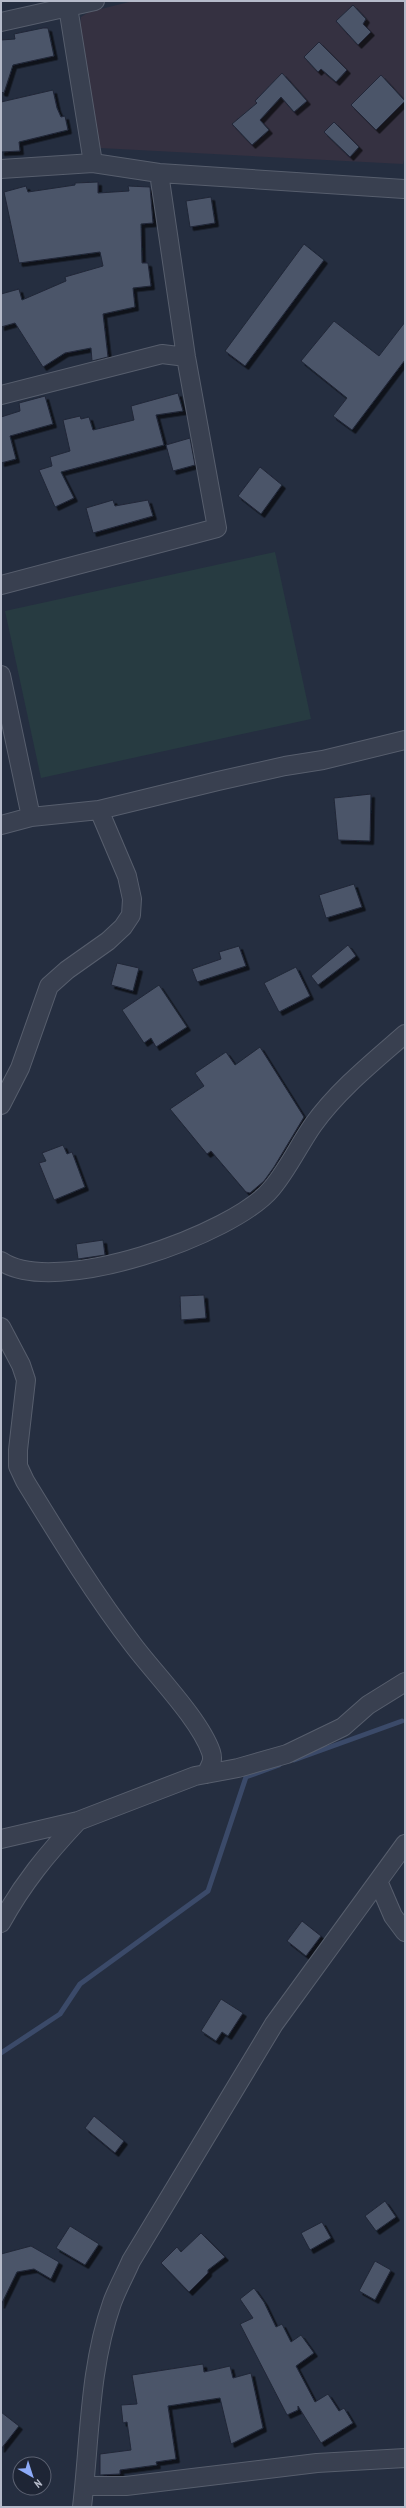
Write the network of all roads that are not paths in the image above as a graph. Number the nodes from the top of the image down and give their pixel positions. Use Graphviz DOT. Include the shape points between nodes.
graph roads {
  1 [pos="95,1"];
  2 [pos="68,8"];
  3 [pos="1,22"];
  4 [pos="93,163"];
  5 [pos="1,169"];
  6 [pos="159,173"];
  7 [pos="405,187"];
  8 [pos="186,357"];
  9 [pos="1,395"];
  10 [pos="1,585"];
  11 [pos="1,675"];
  12 [pos="405,740"];
  13 [pos="99,810"];
  14 [pos="31,817"];
  15 [pos="1,825"];
  16 [pos="405,1034"];
  17 [pos="1,1105"];
  18 [pos="1,1261"];
  19 [pos="1,1327"];
  20 [pos="405,1682"];
  21 [pos="206,1774"];
  22 [pos="78,1821"];
  23 [pos="1,1839"];
  24 [pos="405,1844"];
  25 [pos="378,1881"];
  26 [pos="1,1923"];
  27 [pos="405,1932"];
  28 [pos="405,2458"];
  29 [pos="85,2486"];
  30 [pos="82,2507"];
  1 -- 2 [label="street"];
  2 -- 3 [label="street"];
  2 -- 4 [label="street"];
  4 -- 5 [label="street"];
  4 -- 6 [label="street"];
  6 -- 7 [label="street"];
  6 -- 8 [label="street"];
  8 -- 9 [label="street" via="162,354"];
  8 -- 10 [label="street" via="217,528"];
  11 -- 14 [label="street"];
  12 -- 13 [label="street"];
  13 -- 14 [label="street"];
  13 -- 17 [label="street" via="127,876 132,900 131,915 108,941 49,986 20,1068"];
  14 -- 15 [label="street"];
  16 -- 18 [label="street" via="354,1078 314,1124 272,1189 239,1216 163,1250 117,1264 63,1272 18,1269"];
  19 -- 21 [label="street" via="26,1380 18,1466 85,1578 199,1729 212,1753 213,1761"];
  20 -- 21 [label="street" via="368,1705 343,1727 319,1740 287,1754"];
  21 -- 22 [label="street"];
  22 -- 23 [label="street"];
  22 -- 26 [label="street" via="40,1862 16,1895"];
  24 -- 25 [label="street"];
  25 -- 27 [label="street" via="393,1916"];
  25 -- 29 [label="street" via="274,2024 131,2261 112,2303 99,2355 92,2392"];
  28 -- 29 [label="street" via="317,2463 126,2486"];
  29 -- 30 [label="street"];
}
